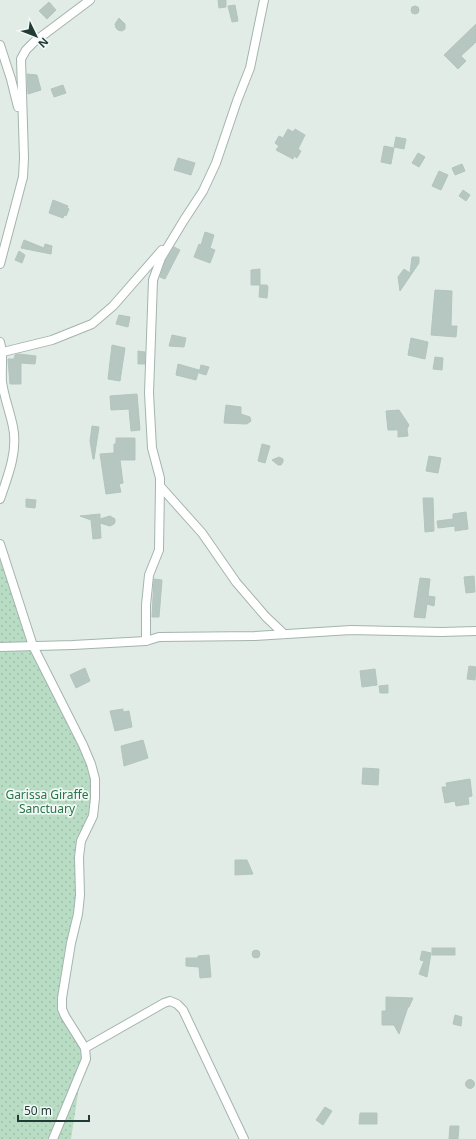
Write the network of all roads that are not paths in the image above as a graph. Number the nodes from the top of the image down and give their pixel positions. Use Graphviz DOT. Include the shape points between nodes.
graph roads {
  1 [pos="90,0"];
  2 [pos="264,0"];
  3 [pos="0,44"];
  4 [pos="22,127"];
  5 [pos="172,239"];
  6 [pos="0,264"];
  7 [pos="0,342"];
  8 [pos="1,351"];
  9 [pos="160,486"];
  10 [pos="0,499"];
  11 [pos="0,544"];
  12 [pos="476,631"];
  13 [pos="284,634"];
  14 [pos="146,641"];
  15 [pos="33,646"];
  16 [pos="0,647"];
  17 [pos="85,1048"];
  18 [pos="53,1139"];
  19 [pos="244,1139"];
  1 -- 4 [label="street" via="34,42 23,54"];
  2 -- 5 [label="street" via="250,68 216,163 203,191"];
  3 -- 4 [label="street"];
  4 -- 6 [label="street" via="24,178"];
  5 -- 8 [label="street" via="113,306 92,324 52,340"];
  5 -- 9 [label="street" via="156,268 153,280 149,393 152,448"];
  7 -- 8 [label="street"];
  8 -- 10 [label="street" via="2,382 14,429 14,444 10,468"];
  9 -- 13 [label="street" via="202,533 236,582"];
  9 -- 14 [label="street" via="159,550 149,575"];
  11 -- 15 [label="street"];
  12 -- 13 [label="street" via="351,630"];
  13 -- 14 [label="street" via="159,638"];
  14 -- 15 [label="street"];
  15 -- 16 [label="street"];
  15 -- 17 [label="street" via="83,745 96,779 93,816 81,841 78,914 62,998 65,1016"];
  17 -- 18 [label="street" via="86,1059 83,1068"];
  17 -- 19 [label="street" via="164,1003 170,1001 177,1004 183,1010"];
}
